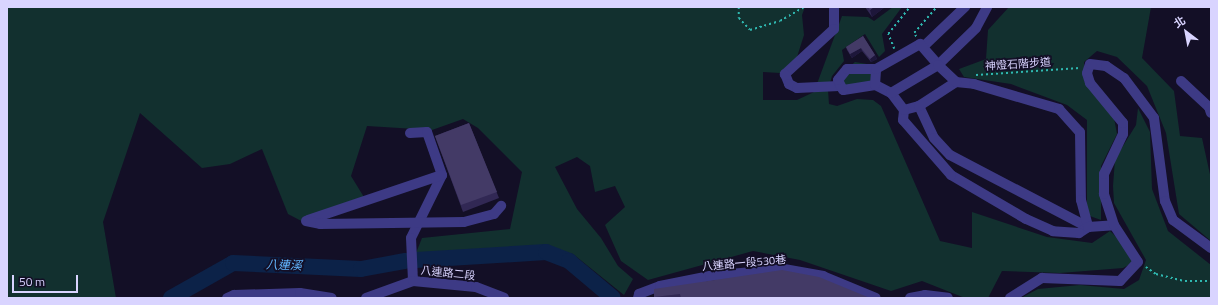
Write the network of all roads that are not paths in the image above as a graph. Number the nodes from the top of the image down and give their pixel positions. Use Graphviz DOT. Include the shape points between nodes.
graph roads {
  1 [pos="834,7"];
  2 [pos="965,7"];
  3 [pos="987,7"];
  4 [pos="922,45"];
  5 [pos="938,65"];
  6 [pos="876,69"];
  7 [pos="1181,81"];
  8 [pos="956,82"];
  9 [pos="875,85"];
  10 [pos="839,86"];
  11 [pos="891,93"];
  12 [pos="919,106"];
  13 [pos="904,110"];
  14 [pos="1211,113"];
  15 [pos="410,133"];
  16 [pos="442,175"];
  17 [pos="501,206"];
  18 [pos="418,224"];
  19 [pos="1114,224"];
  20 [pos="1088,228"];
  21 [pos="1211,248"];
  22 [pos="413,281"];
  23 [pos="228,298"];
  24 [pos="332,298"];
  25 [pos="366,298"];
  26 [pos="504,298"];
  27 [pos="638,298"];
  28 [pos="876,298"];
  29 [pos="910,298"];
  30 [pos="948,298"];
  31 [pos="1010,298"];
  1 -- 10 [label="street" via="834,29 785,74 789,84 797,88"];
  2 -- 4 [label="street"];
  3 -- 5 [label="street" via="976,28"];
  4 -- 5 [label="street"];
  4 -- 6 [label="street"];
  5 -- 8 [label="street"];
  5 -- 11 [label="street"];
  6 -- 9 [label="street"];
  6 -- 10 [label="street" via="847,69 841,72"];
  7 -- 14 [label="street" via="1209,107"];
  8 -- 12 [label="street"];
  8 -- 20 [label="street" via="974,84 1059,109 1072,120 1080,132 1081,200"];
  9 -- 10 [label="street" via="843,90"];
  9 -- 11 [label="street"];
  11 -- 13 [label="street"];
  12 -- 13 [label="street"];
  12 -- 20 [label="street" via="934,138 950,155"];
  13 -- 20 [label="street" via="903,120 951,175 1026,219 1053,231 1079,233"];
  15 -- 16 [label="street" via="427,132"];
  16 -- 18 [label="street"];
  16 -- 18 [label="street" via="306,221"];
  17 -- 18 [label="street" via="494,214 464,222"];
  18 -- 22 [label="street" via="411,238"];
  19 -- 20 [label="street"];
  19 -- 21 [label="street" via="1104,194 1104,174 1123,134 1123,123 1090,83 1088,68 1095,63 1116,72 1154,118 1165,201 1173,220"];
  19 -- 31 [label="street" via="1138,262 1131,273 1120,281 1042,278"];
  22 -- 25 [label="street, 八連路二段"];
  22 -- 26 [label="street, 八連路二段" via="476,287"];
  23 -- 24 [label="street" via="234,295 300,293"];
  27 -- 28 [label="street, 八連路一段530巷" via="639,294 660,286 710,276 784,269 823,276"];
  29 -- 30 [label="street" via="925,295"];
}
